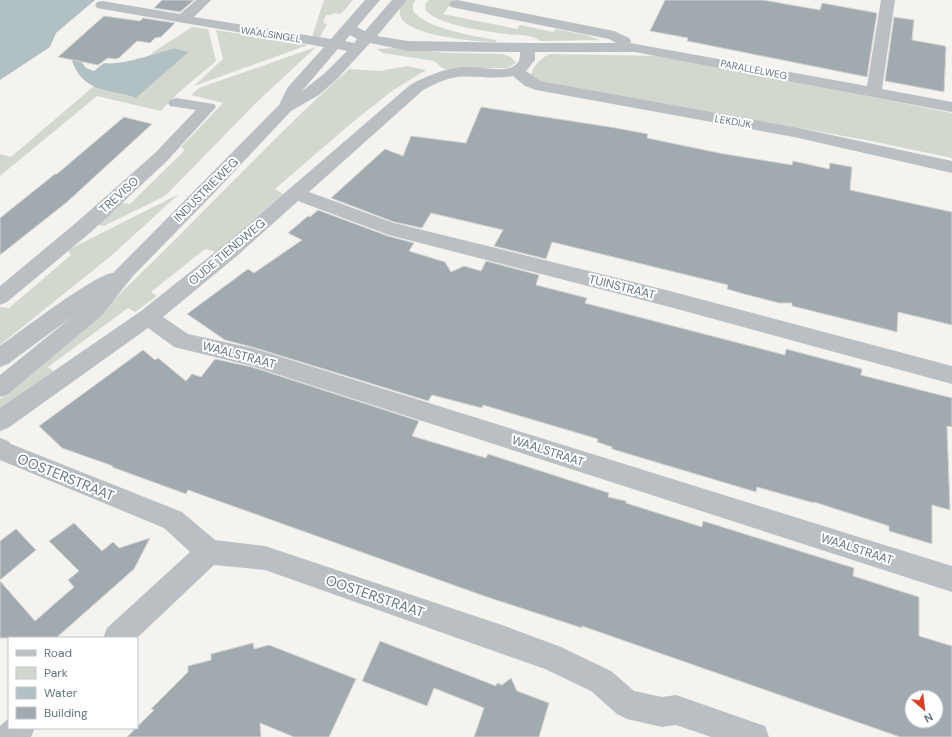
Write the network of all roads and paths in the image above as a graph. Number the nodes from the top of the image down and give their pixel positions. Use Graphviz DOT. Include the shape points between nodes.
graph roads {
  1 [pos="204,0"];
  2 [pos="373,0"];
  3 [pos="400,0"];
  4 [pos="888,0"];
  5 [pos="456,4"];
  6 [pos="102,5"];
  7 [pos="183,19"];
  8 [pos="349,29"];
  9 [pos="367,38"];
  10 [pos="335,44"];
  11 [pos="635,46"];
  12 [pos="528,48"];
  13 [pos="516,71"];
  14 [pos="874,92"];
  15 [pos="176,103"];
  16 [pos="952,107"];
  17 [pos="285,108"];
  18 [pos="952,167"];
  19 [pos="295,193"];
  20 [pos="126,271"];
  21 [pos="0,297"];
  22 [pos="148,317"];
  23 [pos="0,358"];
  24 [pos="952,375"];
  25 [pos="0,388"];
  26 [pos="0,421"];
  27 [pos="0,448"];
  28 [pos="209,552"];
  29 [pos="952,579"];
  30 [pos="118,637"];
  31 [pos="19,729"];
  32 [pos="10,737"];
  33 [pos="754,737"];
  1 -- 7 [label="street"];
  2 -- 8 [label="street, INDUSTRIEWEG"];
  3 -- 9 [label="street, INDUSTRIEWEG"];
  4 -- 14 [label="street"];
  5 -- 11 [label="street, PARALLELWEG" via="614,36"];
  6 -- 7 [label="street, WAALSINGEL"];
  7 -- 10 [label="street, WAALSINGEL"];
  8 -- 9 [label="street, PARALLELWEG"];
  8 -- 10 [label="street, INDUSTRIEWEG"];
  9 -- 10 [label="street, WAALSINGEL"];
  9 -- 12 [label="street, PARALLELWEG" via="408,46"];
  9 -- 17 [label="street, INDUSTRIEWEG" via="313,92"];
  10 -- 17 [label="street, INDUSTRIEWEG" via="294,90"];
  11 -- 12 [label="street, PARALLELWEG"];
  11 -- 14 [label="street, PARALLELWEG"];
  12 -- 13 [label="street" via="526,61 522,68"];
  13 -- 18 [label="street, LEKDIJK" via="531,84 794,132"];
  13 -- 19 [label="street, OUDE TIENDWEG" via="462,72 426,82"];
  14 -- 16 [label="street, PARALLELWEG"];
  15 -- 21 [label="street, TREVISO" via="208,107 161,157 84,227"];
  17 -- 20 [label="street, INDUSTRIEWEG"];
  19 -- 22 [label="street, OUDE TIENDWEG" via="231,250"];
  19 -- 24 [label="street, TUINSTRAAT" via="389,228 666,298"];
  20 -- 23 [label="street, INDUSTRIEWEG" via="74,304"];
  20 -- 25 [label="street, INDUSTRIEWEG" via="94,310"];
  22 -- 26 [label="street, OUDE TIENDWEG"];
  22 -- 29 [label="street, WAALSTRAAT" via="182,341 259,360"];
  27 -- 28 [label="street, OOSTERSTRAAT" via="3,452 173,520"];
  28 -- 30 [label="street"];
  28 -- 33 [label="street, OOSTERSTRAAT" via="265,558 502,639 550,658 601,681 627,704 662,712 676,710"];
  31 -- 32 [label="street"];
}
